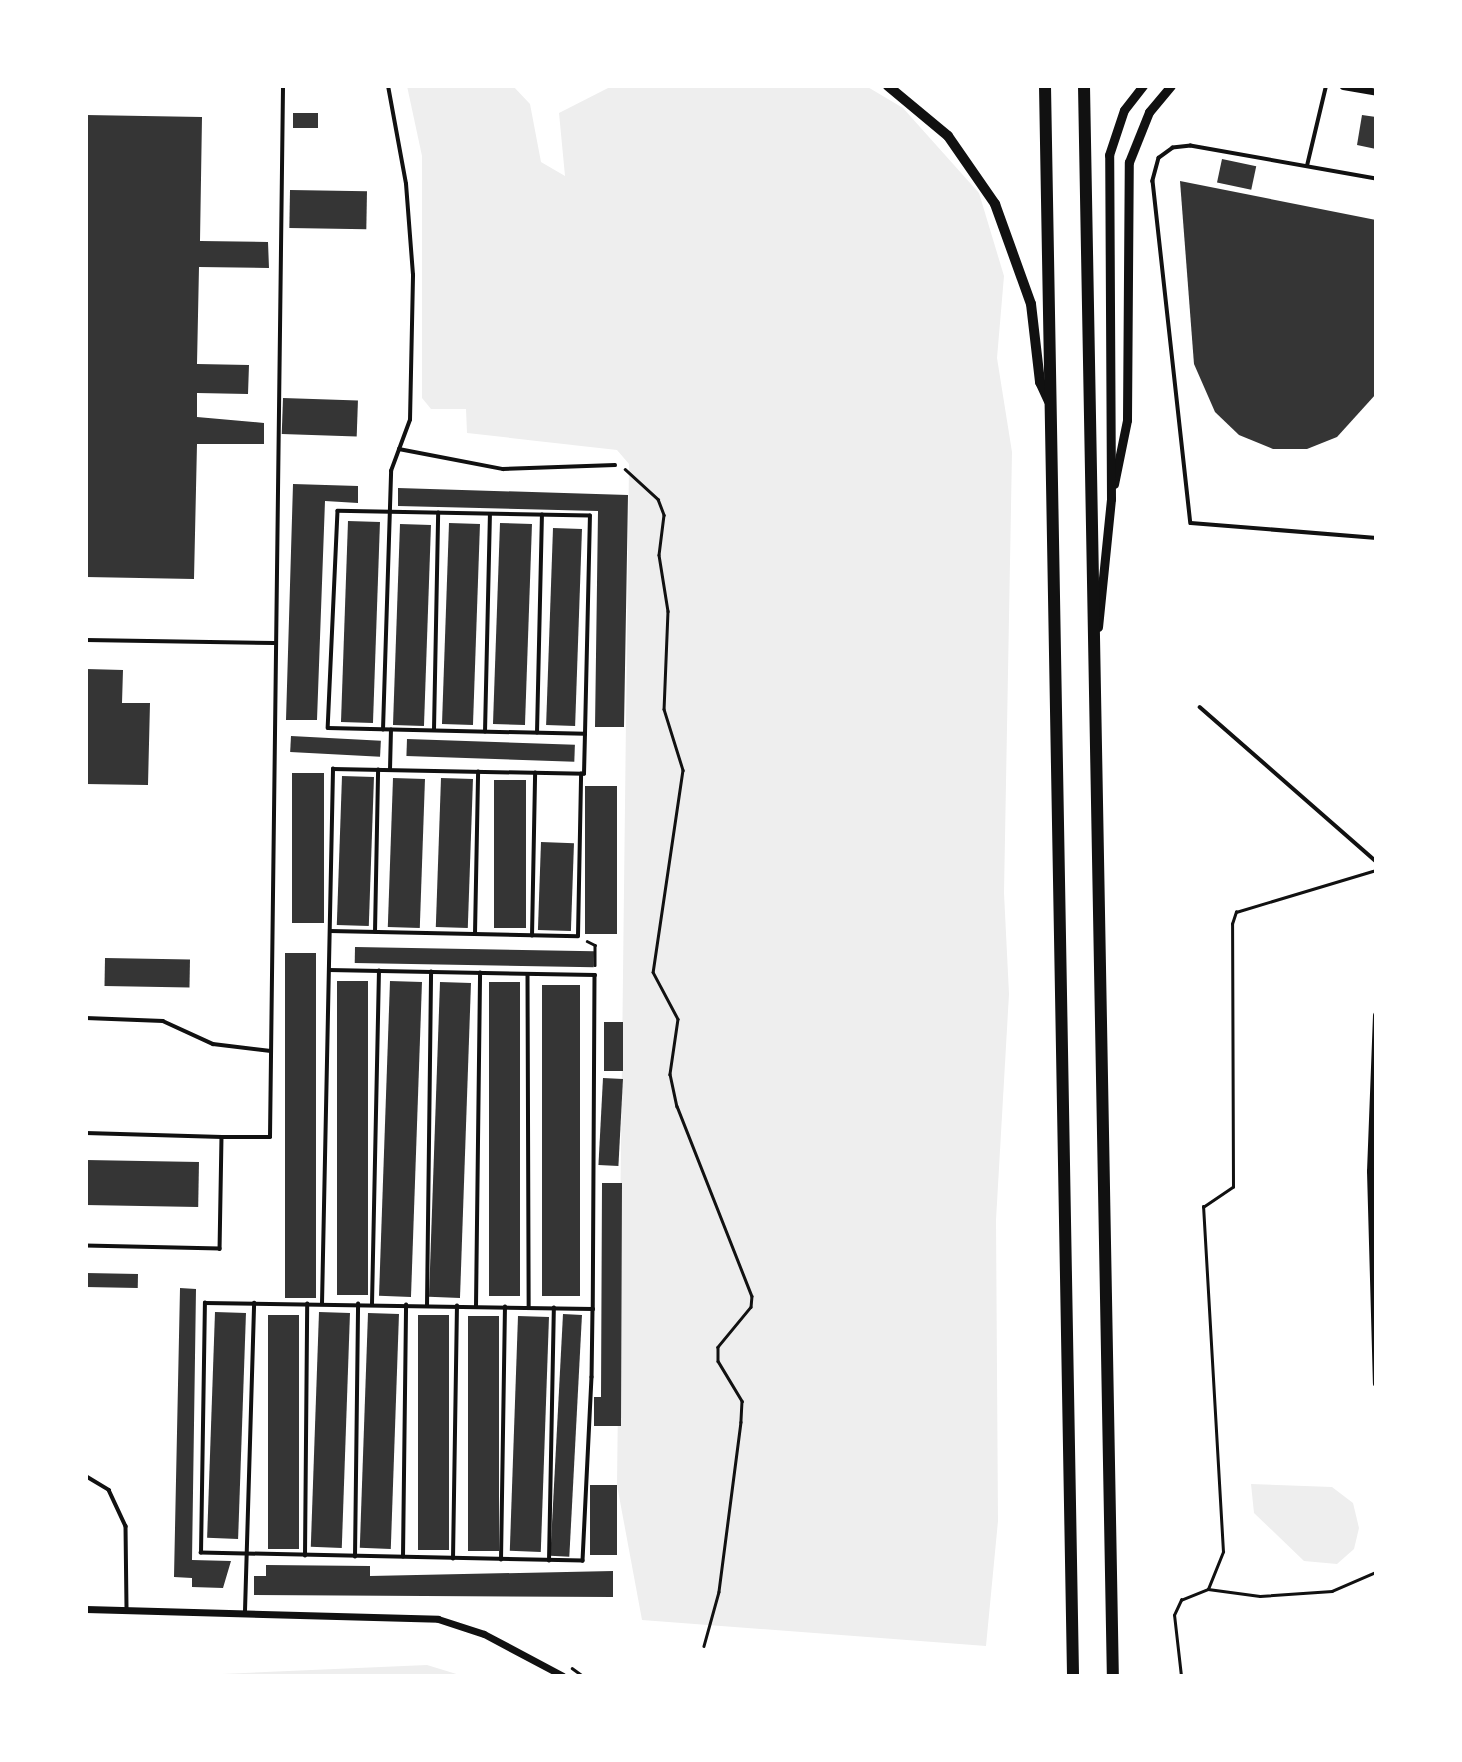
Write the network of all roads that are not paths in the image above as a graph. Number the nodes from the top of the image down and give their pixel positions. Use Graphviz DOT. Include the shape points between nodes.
graph roads {
  1 [pos="283,86"];
  2 [pos="388,86"];
  3 [pos="888,86"];
  4 [pos="1042,86"];
  5 [pos="1084,86"];
  6 [pos="1143,86"];
  7 [pos="1171,86"];
  8 [pos="1326,86"];
  9 [pos="1343,86"];
  10 [pos="1376,92"];
  11 [pos="1307,166"];
  12 [pos="1376,179"];
  13 [pos="1053,410"];
  14 [pos="399,449"];
  15 [pos="615,465"];
  16 [pos="1111,499"];
  17 [pos="389,512"];
  18 [pos="438,513"];
  19 [pos="490,514"];
  20 [pos="542,515"];
  21 [pos="1376,538"];
  22 [pos="86,640"];
  23 [pos="1096,642"];
  24 [pos="274,643"];
  25 [pos="1200,707"];
  26 [pos="383,730"];
  27 [pos="391,730"];
  28 [pos="433,730"];
  29 [pos="485,732"];
  30 [pos="537,733"];
  31 [pos="585,734"];
  32 [pos="378,770"];
  33 [pos="390,770"];
  34 [pos="478,772"];
  35 [pos="535,773"];
  36 [pos="581,774"];
  37 [pos="1376,861"];
  38 [pos="330,931"];
  39 [pos="375,932"];
  40 [pos="475,934"];
  41 [pos="532,936"];
  42 [pos="329,970"];
  43 [pos="379,971"];
  44 [pos="431,972"];
  45 [pos="480,973"];
  46 [pos="527,974"];
  47 [pos="1376,1015"];
  48 [pos="86,1018"];
  49 [pos="271,1051"];
  50 [pos="86,1133"];
  51 [pos="222,1137"];
  52 [pos="86,1246"];
  53 [pos="254,1303"];
  54 [pos="307,1304"];
  55 [pos="322,1304"];
  56 [pos="358,1304"];
  57 [pos="372,1304"];
  58 [pos="406,1305"];
  59 [pos="427,1306"];
  60 [pos="457,1306"];
  61 [pos="476,1306"];
  62 [pos="505,1307"];
  63 [pos="528,1307"];
  64 [pos="554,1308"];
  65 [pos="593,1309"];
  66 [pos="1376,1383"];
  67 [pos="86,1476"];
  68 [pos="252,1555"];
  69 [pos="305,1556"];
  70 [pos="355,1557"];
  71 [pos="403,1558"];
  72 [pos="453,1559"];
  73 [pos="502,1560"];
  74 [pos="549,1560"];
  75 [pos="86,1609"];
  76 [pos="127,1609"];
  77 [pos="246,1611"];
  78 [pos="563,1676"];
  79 [pos="1073,1676"];
  80 [pos="1113,1676"];
  1 -- 24 [label="lane"];
  2 -- 14 [label="lane" via="406,184 413,275 410,419"];
  3 -- 13 [label="main road" via="948,136 995,204 1031,304 1040,382"];
  4 -- 13 [label="highway"];
  5 -- 23 [label="highway"];
  6 -- 16 [label="street" via="1124,110 1110,155"];
  7 -- 16 [label="street" via="1150,112 1129,162 1127,420"];
  8 -- 11 [label="lane"];
  9 -- 10 [label="street"];
  11 -- 12 [label="lane"];
  11 -- 21 [label="lane" via="1191,146 1173,148 1159,158 1153,181 1156,240 1191,523"];
  13 -- 79 [label="highway"];
  14 -- 15 [label="lane" via="503,469"];
  14 -- 17 [label="lane"];
  16 -- 23 [label="street"];
  17 -- 18 [label="lane"];
  17 -- 26 [label="lane"];
  17 -- 26 [label="lane" via="338,511 328,728"];
  18 -- 19 [label="lane"];
  18 -- 28 [label="lane"];
  19 -- 20 [label="lane"];
  19 -- 29 [label="lane"];
  20 -- 30 [label="lane"];
  20 -- 31 [label="lane" via="590,516"];
  22 -- 24 [label="lane"];
  23 -- 80 [label="highway"];
  24 -- 49 [label="lane"];
  25 -- 37 [label="lane"];
  26 -- 27 [label="lane"];
  27 -- 28 [label="lane"];
  27 -- 33 [label="lane"];
  28 -- 29 [label="lane"];
  29 -- 30 [label="lane"];
  30 -- 31 [label="lane"];
  31 -- 36 [label="lane"];
  32 -- 33 [label="lane"];
  32 -- 38 [label="lane" via="333,769"];
  32 -- 39 [label="lane"];
  33 -- 34 [label="lane"];
  34 -- 35 [label="lane"];
  34 -- 40 [label="lane"];
  35 -- 36 [label="lane"];
  35 -- 41 [label="lane"];
  36 -- 41 [label="lane" via="578,936"];
  38 -- 39 [label="lane"];
  38 -- 42 [label="lane"];
  39 -- 40 [label="lane"];
  40 -- 41 [label="lane"];
  42 -- 43 [label="lane"];
  42 -- 55 [label="lane"];
  43 -- 44 [label="lane"];
  43 -- 57 [label="lane"];
  44 -- 45 [label="lane"];
  44 -- 59 [label="lane"];
  45 -- 46 [label="lane"];
  45 -- 61 [label="lane"];
  46 -- 63 [label="lane"];
  46 -- 65 [label="lane" via="595,975"];
  47 -- 66 [label="street" via="1370,1171"];
  48 -- 49 [label="lane" via="163,1021 213,1044"];
  49 -- 51 [label="lane" via="270,1137"];
  50 -- 51 [label="lane"];
  51 -- 52 [label="lane" via="220,1249"];
  53 -- 54 [label="lane"];
  53 -- 68 [label="lane"];
  53 -- 68 [label="lane" via="205,1303 201,1553"];
  54 -- 55 [label="lane"];
  54 -- 69 [label="lane"];
  55 -- 56 [label="lane"];
  56 -- 57 [label="lane"];
  56 -- 70 [label="lane"];
  57 -- 58 [label="lane"];
  58 -- 59 [label="lane"];
  58 -- 71 [label="lane"];
  59 -- 60 [label="lane"];
  60 -- 61 [label="lane"];
  60 -- 72 [label="lane"];
  61 -- 62 [label="lane"];
  62 -- 63 [label="lane"];
  62 -- 73 [label="lane"];
  63 -- 64 [label="lane"];
  64 -- 65 [label="lane"];
  64 -- 74 [label="lane"];
  65 -- 74 [label="lane" via="583,1561"];
  67 -- 76 [label="lane" via="109,1490 126,1526"];
  68 -- 69 [label="lane"];
  68 -- 77 [label="lane"];
  69 -- 70 [label="lane"];
  70 -- 71 [label="lane"];
  71 -- 72 [label="lane"];
  72 -- 73 [label="lane"];
  73 -- 74 [label="lane"];
  75 -- 76 [label="street"];
  76 -- 77 [label="street"];
  77 -- 78 [label="street" via="438,1619 484,1634"];
}
